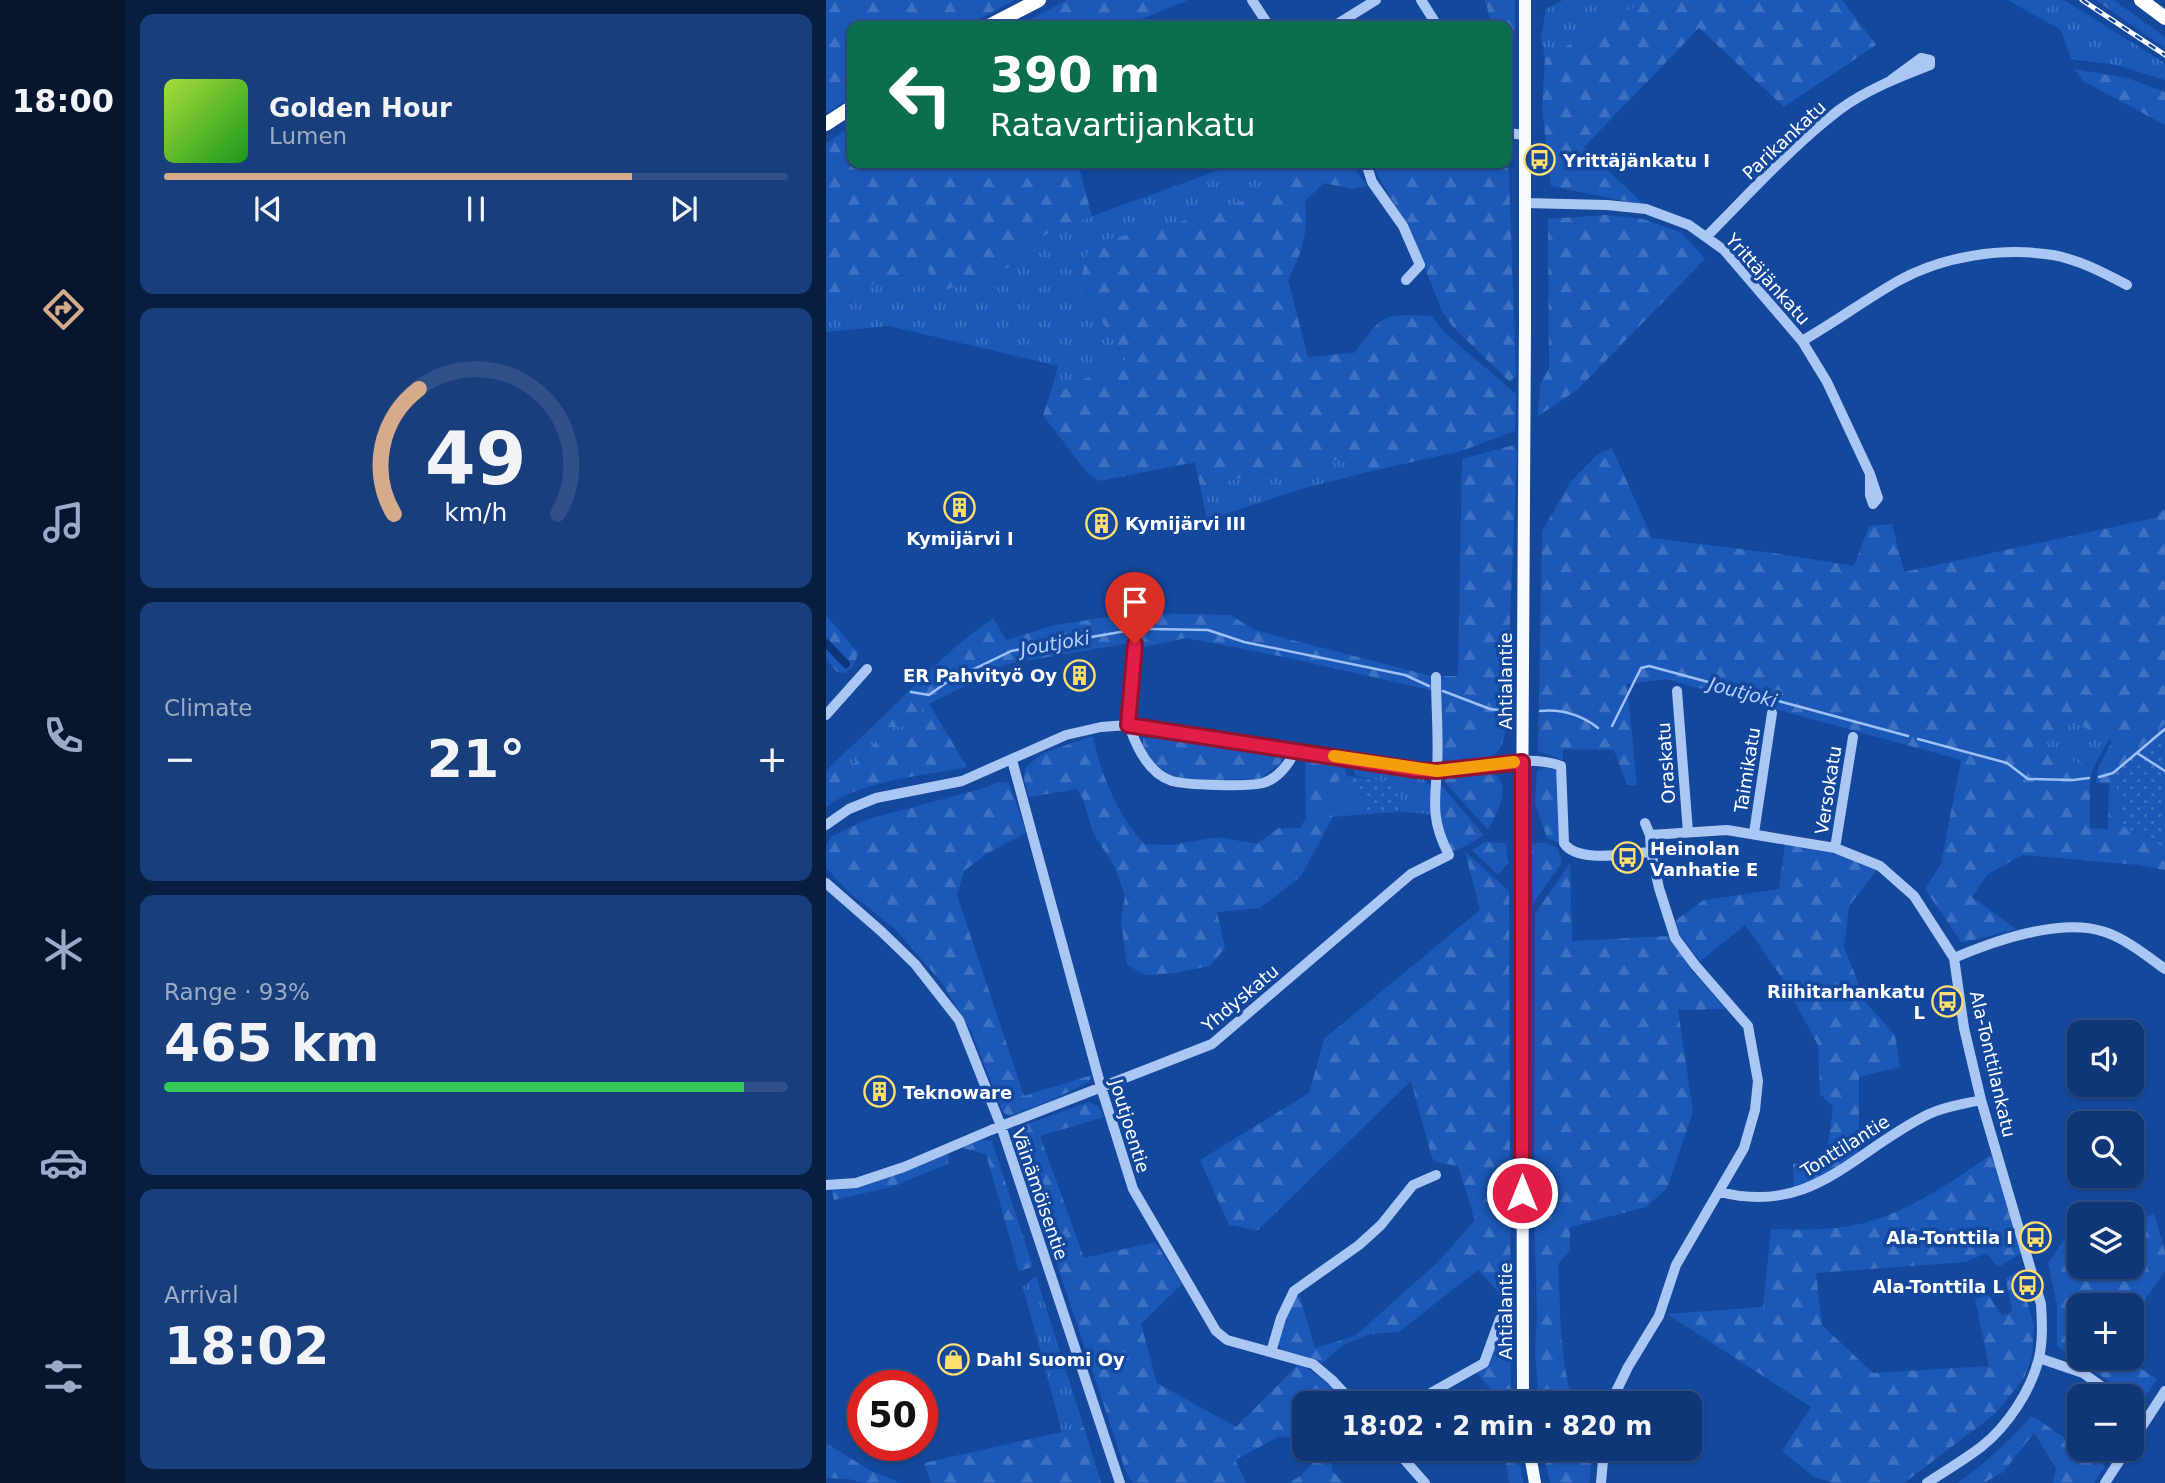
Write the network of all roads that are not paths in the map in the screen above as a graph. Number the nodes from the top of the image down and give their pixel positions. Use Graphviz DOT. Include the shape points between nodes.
graph roads {
  1 [pos="1039,0"];
  2 [pos="1251,0"];
  3 [pos="1376,0"];
  4 [pos="1421,0"];
  5 [pos="1525,0"];
  6 [pos="2141,0"];
  7 [pos="2165,18"];
  8 [pos="999,21"];
  9 [pos="1266,21"];
  10 [pos="1344,21"];
  11 [pos="1434,21"];
  12 [pos="1891,80"];
  13 [pos="847,110"];
  14 [pos="826,124"];
  15 [pos="1512,134"];
  16 [pos="1525,135"];
  17 [pos="1368,168"];
  18 [pos="1525,203"];
  19 [pos="1707,236"];
  20 [pos="1406,280"];
  21 [pos="2127,285"];
  22 [pos="1802,341"];
  23 [pos="1870,474"];
  24 [pos="1138,616"];
  25 [pos="867,669"];
  26 [pos="1436,677"];
  27 [pos="1677,691"];
  28 [pos="1772,713"];
  29 [pos="826,715"];
  30 [pos="1128,725"];
  31 [pos="1853,737"];
  32 [pos="1294,750"];
  33 [pos="1012,760"];
  34 [pos="1522,762"];
  35 [pos="1437,771"];
  36 [pos="1645,822"];
  37 [pos="826,825"];
  38 [pos="1688,832"];
  39 [pos="1754,833"];
  40 [pos="1650,835"];
  41 [pos="1835,848"];
  42 [pos="1651,852"];
  43 [pos="826,883"];
  44 [pos="1954,958"];
  45 [pos="2165,969"];
  46 [pos="1101,1087"];
  47 [pos="1981,1100"];
  48 [pos="1000,1126"];
  49 [pos="1436,1175"];
  50 [pos="826,1185"];
  51 [pos="1720,1192"];
  52 [pos="1500,1319"];
  53 [pos="1271,1352"];
  54 [pos="2039,1358"];
  55 [pos="2098,1384"];
  56 [pos="1342,1391"];
  57 [pos="1434,1391"];
  58 [pos="1524,1391"];
  59 [pos="1616,1391"];
  60 [pos="2165,1391"];
  61 [pos="2146,1419"];
  62 [pos="2144,1422"];
  63 [pos="1406,1461"];
  64 [pos="1531,1461"];
  65 [pos="1603,1461"];
  66 [pos="2119,1461"];
  67 [pos="1120,1483"];
  68 [pos="1426,1483"];
  69 [pos="1535,1483"];
  70 [pos="1601,1483"];
  71 [pos="1927,1483"];
  72 [pos="2105,1483"];
  1 -- 8 [label="highway"];
  2 -- 9 [label="street"];
  3 -- 10 [label="street"];
  4 -- 11 [label="street"];
  5 -- 16 [label="main road, Ahtialantie"];
  6 -- 7 [label="highway"];
  12 -- 19 [label="street, Parikankatu" via="1841,109"];
  13 -- 14 [label="highway"];
  15 -- 16 [label="street"];
  16 -- 18 [label="main road, Ahtialantie"];
  17 -- 20 [label="street" via="1372,182 1403,226 1420,265"];
  18 -- 19 [label="street, Yrittäjänkatu" via="1646,209"];
  18 -- 34 [label="main road, Ahtialantie"];
  19 -- 22 [label="street, Yrittäjänkatu" via="1737,263"];
  21 -- 22 [label="street" via="2092,266 2053,256 1990,252 1899,280"];
  22 -- 23 [label="street, Yrittäjänkatu" via="1827,382"];
  24 -- 30 [label="street"];
  25 -- 29 [label="street"];
  26 -- 35 [label="street"];
  27 -- 38 [label="street, Oraskatu"];
  28 -- 39 [label="street, Taimikatu"];
  30 -- 32 [label="street"];
  30 -- 32 [label="street" via="1143,758 1171,780 1264,783 1292,759"];
  30 -- 33 [label="street" via="1066,735"];
  31 -- 41 [label="street, Versokatu"];
  32 -- 35 [label="street"];
  33 -- 37 [label="street" via="962,781 876,798"];
  33 -- 46 [label="street, Joutjoentie"];
  34 -- 35 [label="street"];
  34 -- 42 [label="street" via="1561,766 1564,843 1569,850 1591,856"];
  34 -- 58 [label="main road, Ahtialantie"];
  35 -- 46 [label="street, Yhdyskatu" via="1434,816 1449,855 1411,874 1212,1044"];
  36 -- 40 [label="street"];
  38 -- 39 [label="street, Ala-Tonttilankatu"];
  38 -- 40 [label="street, Ala-Tonttilankatu"];
  39 -- 41 [label="street, Ala-Tonttilankatu"];
  40 -- 42 [label="street"];
  41 -- 44 [label="street, Ala-Tonttilankatu" via="1880,866 1914,896"];
  42 -- 51 [label="street" via="1675,938 1748,1026 1759,1081 1755,1110 1744,1149"];
  43 -- 48 [label="street, Väinämöisentie" via="915,964 959,1020"];
  44 -- 45 [label="street" via="2047,929 2082,926 2116,936"];
  44 -- 47 [label="street, Ala-Tonttilankatu"];
  46 -- 48 [label="street, Yhdyskatu"];
  46 -- 53 [label="street, Joutjoentie" via="1133,1189 1211,1324 1227,1340"];
  47 -- 51 [label="street, Tonttilantie" via="1930,1114 1809,1189 1777,1196"];
  47 -- 54 [label="street, Ala-Tonttilankatu" via="2041,1304"];
  48 -- 50 [label="street, Yhdyskatu" via="904,1167 856,1183"];
  48 -- 67 [label="street, Väinämöisentie"];
  49 -- 53 [label="street" via="1413,1185 1359,1245 1294,1291"];
  51 -- 59 [label="street" via="1676,1265 1659,1316"];
  52 -- 57 [label="street" via="1484,1363"];
  53 -- 56 [label="street, Joutjoentie" via="1313,1364"];
  54 -- 55 [label="street" via="2082,1373"];
  54 -- 71 [label="street, Ala-Tonttilankatu" via="2004,1424 1983,1446"];
  60 -- 61 [label="street"];
  61 -- 62 [label="street"];
  63 -- 68 [label="street"];
  64 -- 69 [label="main road"];
  65 -- 70 [label="street"];
  66 -- 72 [label="street"];
}
